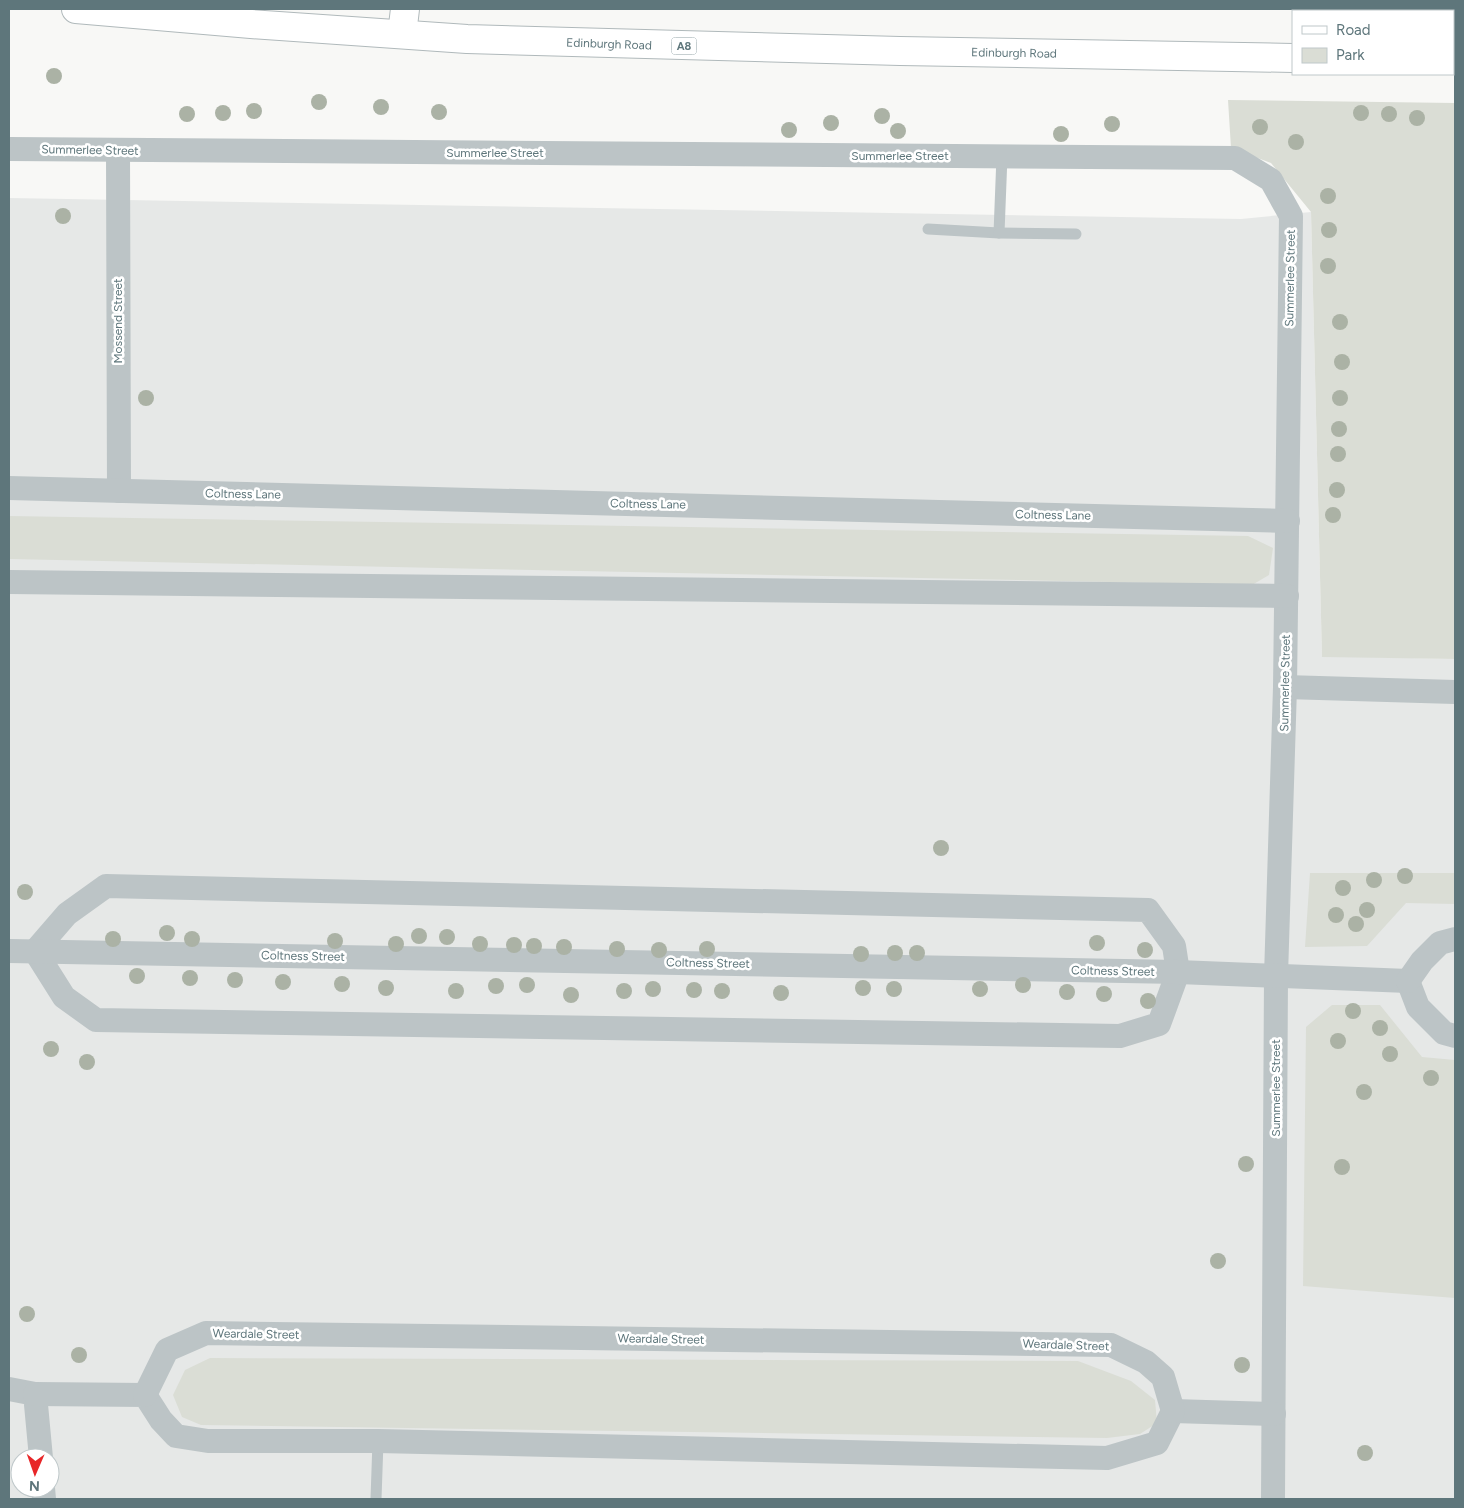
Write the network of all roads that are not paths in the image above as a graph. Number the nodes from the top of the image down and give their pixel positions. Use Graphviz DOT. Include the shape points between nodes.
graph roads {
  1 [pos="76,9"];
  2 [pos="404,22"];
  3 [pos="1292,58"];
  4 [pos="9,149"];
  5 [pos="118,151"];
  6 [pos="1002,156"];
  7 [pos="928,229"];
  8 [pos="999,232"];
  9 [pos="1076,234"];
  10 [pos="9,488"];
  11 [pos="119,491"];
  12 [pos="1288,521"];
  13 [pos="9,582"];
  14 [pos="1287,596"];
  15 [pos="1285,687"];
  16 [pos="1455,692"];
  17 [pos="1455,939"];
  18 [pos="9,951"];
  19 [pos="35,951"];
  20 [pos="1178,972"];
  21 [pos="1276,976"];
  22 [pos="1408,981"];
  23 [pos="1455,1036"];
  24 [pos="9,1389"];
  25 [pos="35,1394"];
  26 [pos="145,1395"];
  27 [pos="1173,1411"];
  28 [pos="1274,1414"];
  29 [pos="378,1441"];
  30 [pos="40,1448"];
  31 [pos="376,1499"];
  32 [pos="1273,1499"];
  1 -- 2 [label="main road, Edinburgh Road / A8" via="251,24"];
  2 -- 3 [label="main road, Edinburgh Road / A8" via="568,43"];
  4 -- 5 [label="street, Summerlee Street"];
  5 -- 6 [label="street, Summerlee Street"];
  5 -- 11 [label="street, Mossend Street"];
  6 -- 8 [label="lane"];
  6 -- 12 [label="street, Summerlee Street" via="1235,158 1271,180 1291,216"];
  7 -- 8 [label="lane"];
  8 -- 9 [label="lane"];
  10 -- 11 [label="street, Coltness Lane"];
  11 -- 12 [label="street, Coltness Lane"];
  12 -- 14 [label="street, Summerlee Street"];
  13 -- 14 [label="street"];
  14 -- 15 [label="street, Summerlee Street"];
  15 -- 16 [label="street"];
  15 -- 21 [label="street, Summerlee Street"];
  17 -- 22 [label="street" via="1440,943"];
  18 -- 19 [label="street, Coltness Street"];
  19 -- 20 [label="street, Coltness Street"];
  19 -- 20 [label="street" via="67,914 106,886 1148,910 1174,946"];
  19 -- 20 [label="street" via="64,997 96,1020 1120,1036 1158,1024"];
  20 -- 21 [label="street, Coltness Street"];
  21 -- 22 [label="street, Coltness Street"];
  21 -- 28 [label="street, Summerlee Street"];
  22 -- 23 [label="street" via="1418,1007 1444,1033"];
  24 -- 25 [label="street"];
  25 -- 26 [label="street"];
  25 -- 30 [label="street"];
  26 -- 27 [label="street, Weardale Street" via="167,1350 206,1333 1111,1345 1146,1362 1163,1377"];
  26 -- 29 [label="street" via="176,1436 208,1441"];
  27 -- 28 [label="street"];
  27 -- 29 [label="street" via="1156,1443 1107,1458"];
  28 -- 32 [label="street, Summerlee Street"];
  29 -- 31 [label="lane"];
}
